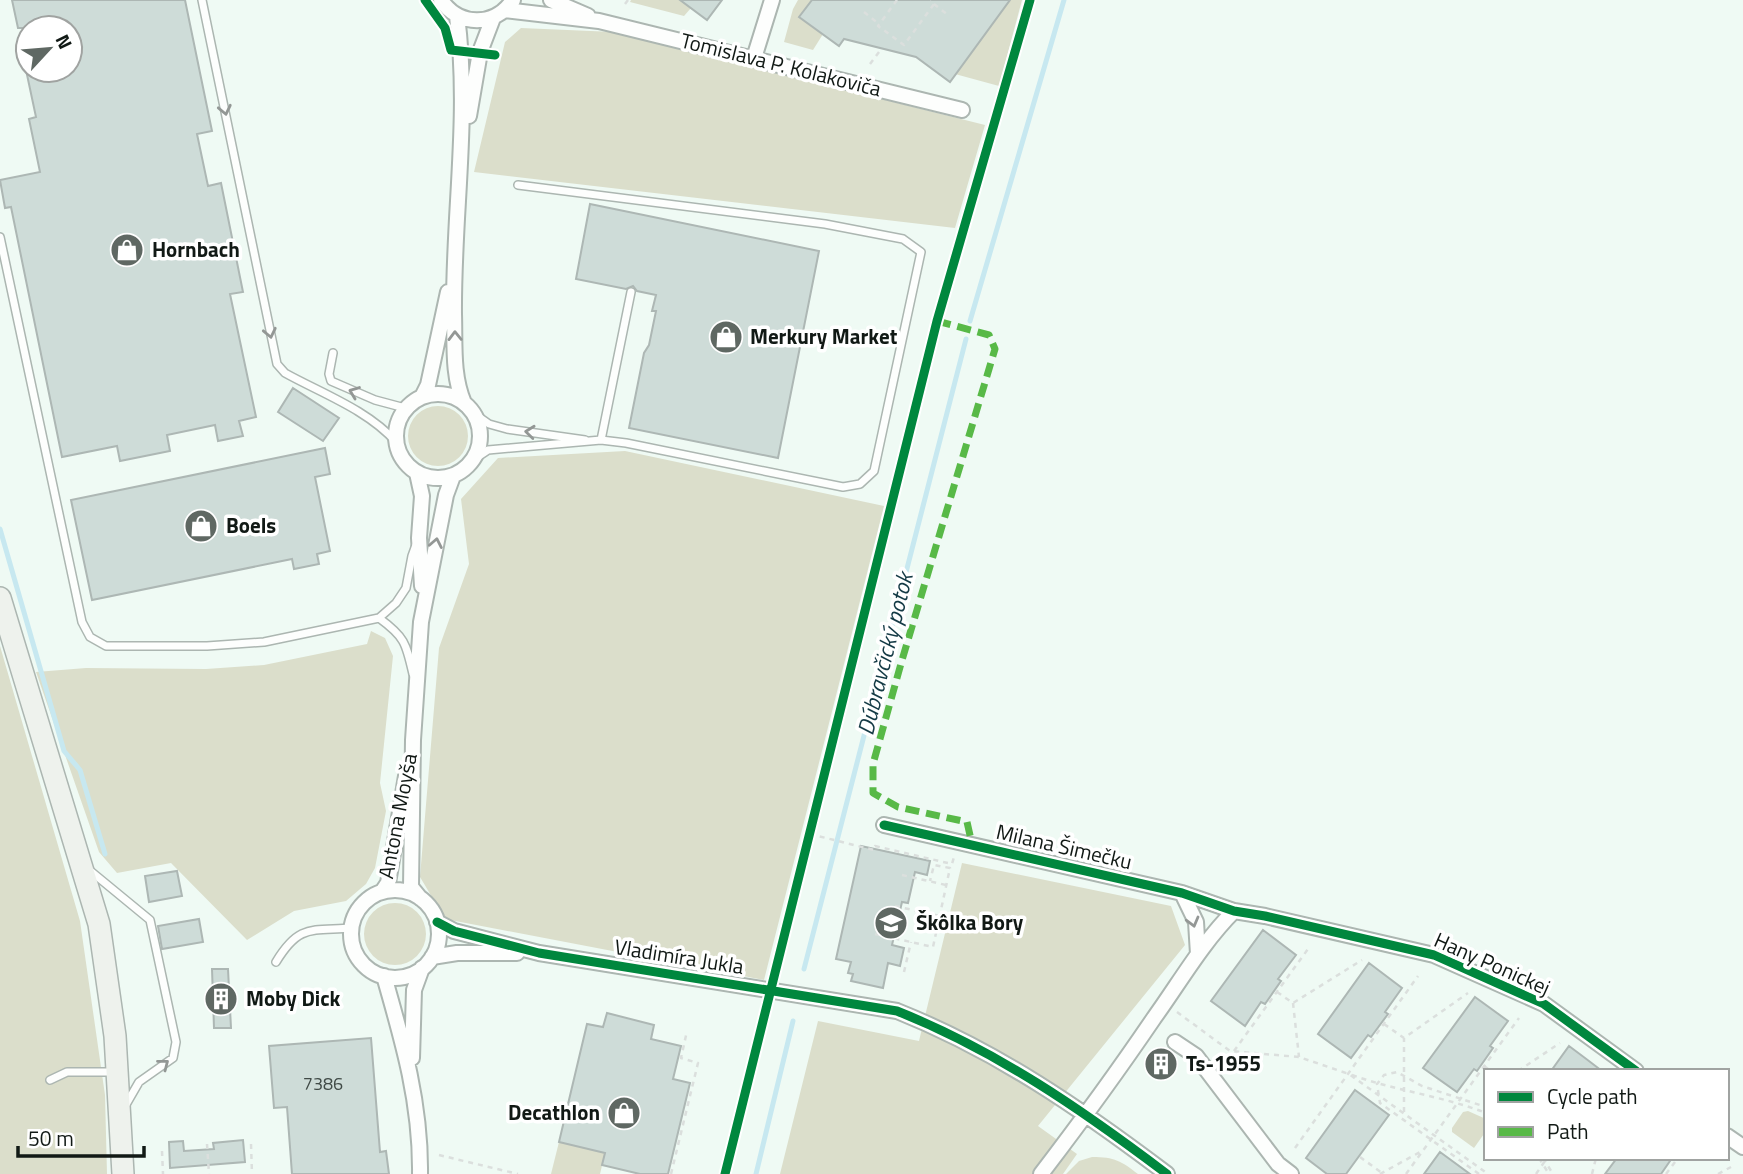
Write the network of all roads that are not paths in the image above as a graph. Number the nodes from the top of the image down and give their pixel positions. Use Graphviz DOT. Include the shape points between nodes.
graph roads {
  1 [pos="202,0"];
  2 [pos="441,0"];
  3 [pos="551,0"];
  4 [pos="772,0"];
  5 [pos="504,9"];
  6 [pos="457,16"];
  7 [pos="599,21"];
  8 [pos="754,58"];
  9 [pos="962,110"];
  10 [pos="462,152"];
  11 [pos="519,185"];
  12 [pos="0,237"];
  13 [pos="454,263"];
  14 [pos="631,292"];
  15 [pos="333,353"];
  16 [pos="422,397"];
  17 [pos="468,407"];
  18 [pos="405,408"];
  19 [pos="601,440"];
  20 [pos="592,441"];
  21 [pos="396,442"];
  22 [pos="473,460"];
  23 [pos="417,473"];
  24 [pos="453,475"];
  25 [pos="419,538"];
  26 [pos="0,598"];
  27 [pos="423,610"];
  28 [pos="379,618"];
  29 [pos="417,693"];
  30 [pos="413,740"];
  31 [pos="884,825"];
  32 [pos="82,864"];
  33 [pos="382,891"];
  34 [pos="1182,892"];
  35 [pos="420,898"];
  36 [pos="1234,911"];
  37 [pos="437,922"];
  38 [pos="351,928"];
  39 [pos="540,953"];
  40 [pos="1198,954"];
  41 [pos="276,962"];
  42 [pos="427,962"];
  43 [pos="384,976"];
  44 [pos="1175,1042"];
  45 [pos="1633,1069"];
  46 [pos="118,1072"];
  47 [pos="412,1077"];
  48 [pos="50,1080"];
  49 [pos="1087,1114"];
  50 [pos="121,1115"];
  51 [pos="420,1147"];
  52 [pos="123,1174"];
  53 [pos="420,1174"];
  54 [pos="427,1174"];
  55 [pos="1041,1174"];
  56 [pos="1167,1174"];
  57 [pos="1291,1174"];
  1 -- 21 [label="lane, one-way" via="277,364 285,373 368,417"];
  2 -- 6 [label="street"];
  3 -- 7 [label="street, Tomislava P. Kolakoviča"];
  4 -- 8 [label="street"];
  5 -- 6 [label="street, Tomislava P. Kolakoviča" via="475,21"];
  5 -- 7 [label="street, Tomislava P. Kolakoviča"];
  5 -- 10 [label="street" via="480,52"];
  6 -- 10 [label="street" via="462,51"];
  7 -- 8 [label="street, Tomislava P. Kolakoviča"];
  8 -- 9 [label="street, Tomislava P. Kolakoviča"];
  10 -- 13 [label="street"];
  11 -- 19 [label="lane" via="825,224 903,239 921,252 874,471 860,484 844,487"];
  12 -- 28 [label="lane" via="82,622 90,637 106,646 264,642"];
  13 -- 16 [label="street"];
  17 -- 13 [label="street, one-way" via="456,385"];
  14 -- 19 [label="lane"];
  18 -- 15 [label="lane, one-way" via="331,381"];
  16 -- 17 [label="street" via="444,394"];
  16 -- 18 [label="street"];
  20 -- 17 [label="lane, one-way" via="507,429 489,424"];
  17 -- 22 [label="street" via="480,436"];
  18 -- 21 [label="street" via="397,422"];
  19 -- 20 [label="lane"];
  20 -- 22 [label="lane" via="488,450"];
  21 -- 23 [label="street" via="402,460"];
  22 -- 24 [label="street"];
  23 -- 24 [label="street" via="435,478"];
  23 -- 25 [label="street, Antona Moyša" via="422,496"];
  27 -- 24 [label="street, Antona Moyša, one-way"];
  25 -- 27 [label="street, Antona Moyša"];
  25 -- 28 [label="lane" via="406,588"];
  26 -- 32 [label="main road"];
  27 -- 29 [label="street, Antona Moyša"];
  28 -- 29 [label="lane" via="397,631 407,646"];
  29 -- 30 [label="street, Antona Moyša"];
  30 -- 33 [label="street, Antona Moyša" via="388,883"];
  30 -- 35 [label="street, Antona Moyša" via="411,887"];
  31 -- 34 [label="street, Milana Šimečku"];
  32 -- 46 [label="main road" via="99,924"];
  50 -- 32 [label="lane, one-way" via="139,1082 173,1058 176,1042 150,920"];
  33 -- 35 [label="street" via="402,890"];
  33 -- 38 [label="street" via="359,908"];
  34 -- 36 [label="street, Milana Šimečku"];
  34 -- 40 [label="street, one-way" via="1196,922"];
  35 -- 37 [label="street"];
  36 -- 40 [label="street"];
  36 -- 45 [label="street, Hany Ponickej" via="1434,955 1544,1004"];
  37 -- 39 [label="street, Vladimíra Jukla" via="454,931"];
  37 -- 42 [label="street" via="438,940"];
  38 -- 41 [label="lane" via="304,931 287,944"];
  38 -- 43 [label="street" via="353,949 360,961"];
  39 -- 42 [label="street, Vladimíra Jukla" via="457,953"];
  39 -- 49 [label="street, Vladimíra Jukla" via="897,1011 996,1057"];
  40 -- 49 [label="street"];
  42 -- 43 [label="street" via="407,976"];
  42 -- 47 [label="street" via="414,990"];
  43 -- 47 [label="street"];
  44 -- 57 [label="street" via="1196,1056 1278,1164"];
  46 -- 48 [label="lane" via="67,1072"];
  46 -- 50 [label="main road"];
  47 -- 51 [label="street"];
  49 -- 55 [label="street"];
  49 -- 56 [label="street, Vladimíra Jukla"];
  50 -- 52 [label="main road"];
  51 -- 53 [label="street"];
  51 -- 54 [label="street"];
}
